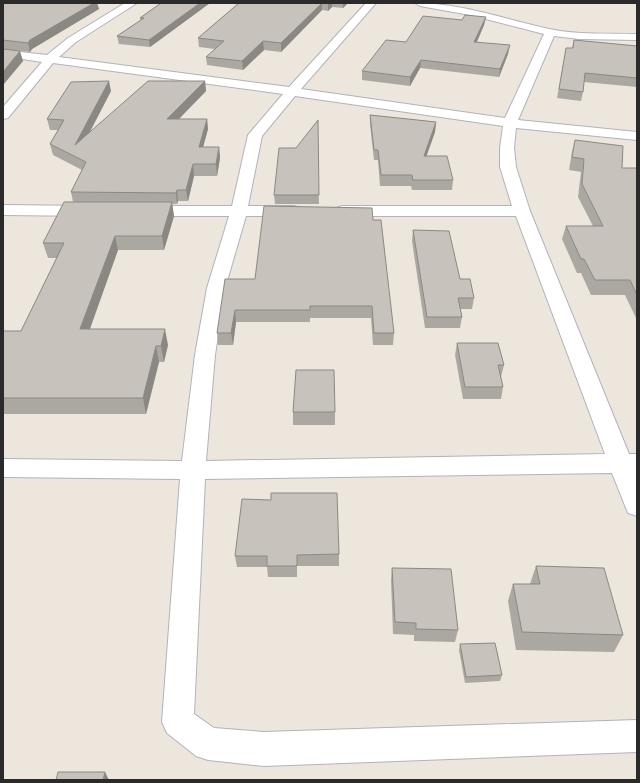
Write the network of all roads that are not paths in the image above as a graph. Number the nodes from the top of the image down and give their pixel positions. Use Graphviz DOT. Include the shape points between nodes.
graph roads {
  1 [pos="132,3"];
  2 [pos="371,3"];
  3 [pos="420,3"];
  4 [pos="550,32"];
  5 [pos="637,37"];
  6 [pos="3,53"];
  7 [pos="50,59"];
  8 [pos="292,91"];
  9 [pos="3,115"];
  10 [pos="510,123"];
  11 [pos="637,136"];
  12 [pos="3,210"];
  13 [pos="105,210"];
  14 [pos="129,210"];
  15 [pos="239,211"];
  16 [pos="522,211"];
  17 [pos="629,463"];
  18 [pos="3,468"];
  19 [pos="193,470"];
  20 [pos="637,506"];
  21 [pos="637,736"];
  1 -- 7 [label="street" via="72,40"];
  2 -- 8 [label="street"];
  3 -- 4 [label="street" via="470,12"];
  4 -- 5 [label="street" via="579,36"];
  4 -- 10 [label="street"];
  6 -- 7 [label="street"];
  7 -- 8 [label="street"];
  7 -- 9 [label="street"];
  8 -- 10 [label="street"];
  8 -- 15 [label="street" via="255,135"];
  10 -- 11 [label="street"];
  10 -- 16 [label="street" via="508,167"];
  12 -- 13 [label="street"];
  14 -- 15 [label="street"];
  15 -- 16 [label="street"];
  15 -- 19 [label="street" via="216,288 205,355"];
  16 -- 17 [label="street"];
  17 -- 19 [label="street"];
  17 -- 20 [label="street"];
  18 -- 19 [label="street"];
  19 -- 21 [label="street" via="178,722 208,744 264,749"];
}
